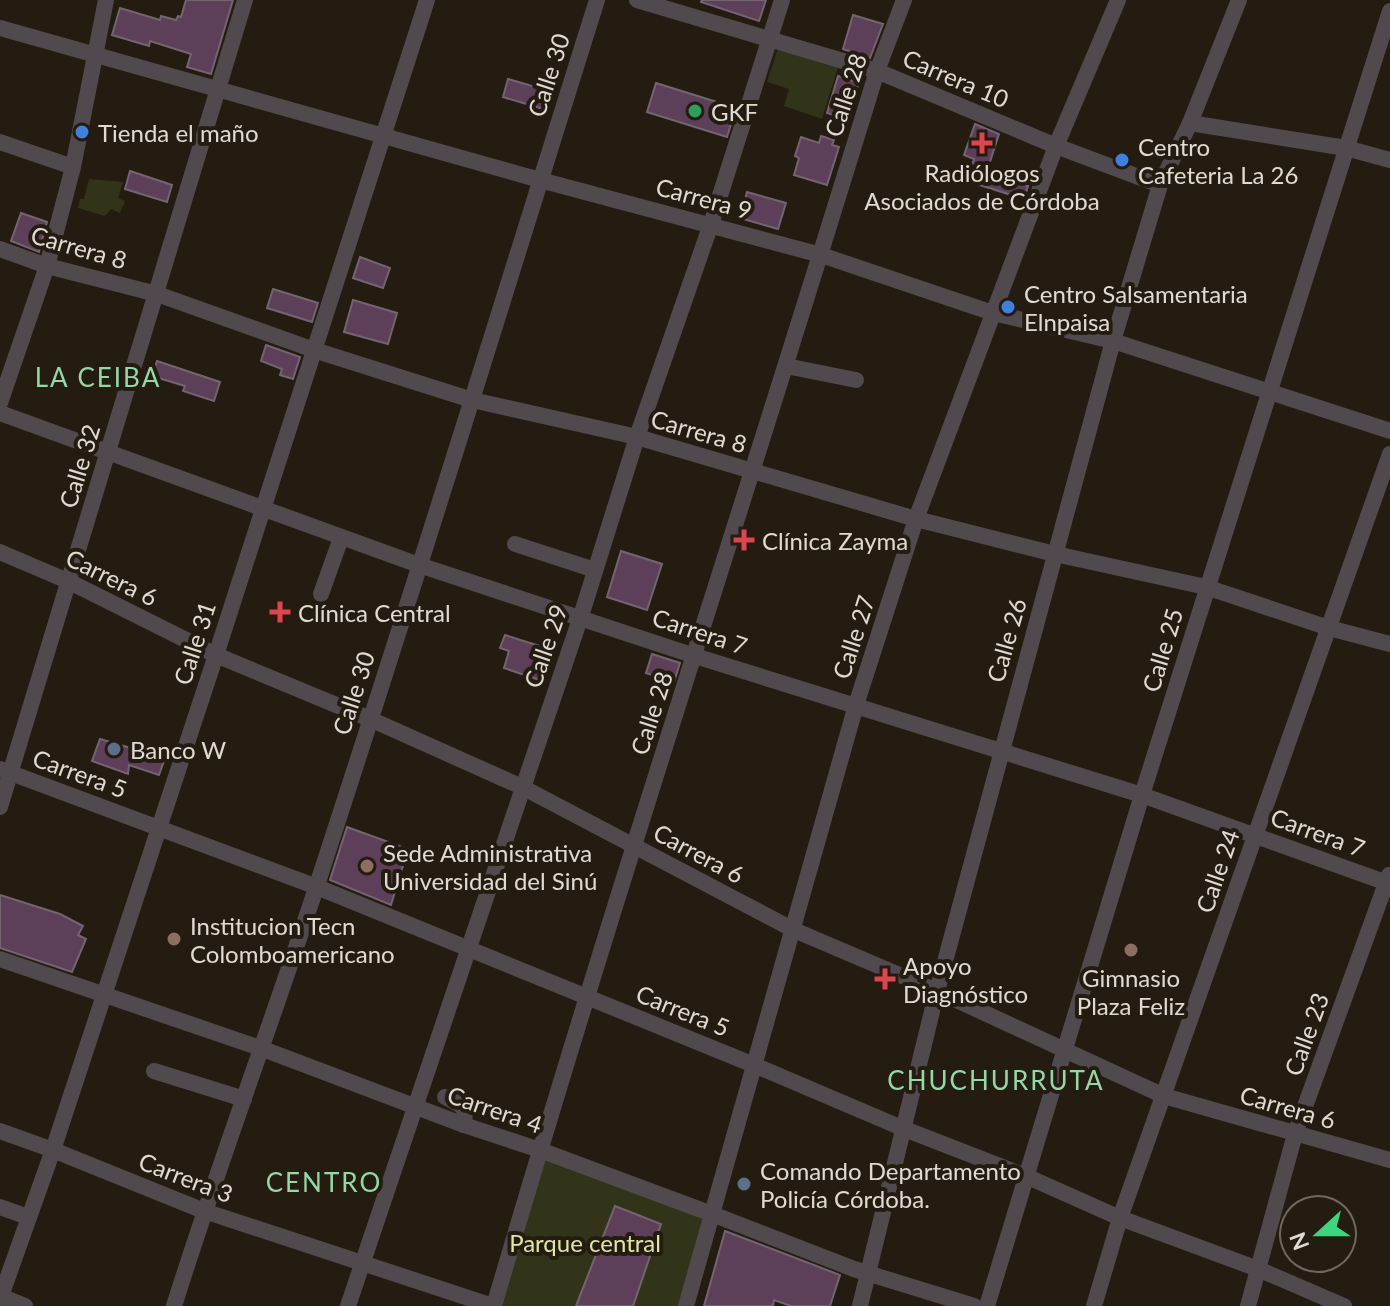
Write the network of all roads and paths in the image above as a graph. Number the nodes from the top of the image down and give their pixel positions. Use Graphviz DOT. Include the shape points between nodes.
graph roads {
  1 [pos="106,0"];
  2 [pos="245,0"];
  3 [pos="427,0"];
  4 [pos="597,0"];
  5 [pos="637,0"];
  6 [pos="782,0"];
  7 [pos="904,0"];
  8 [pos="1118,0"];
  9 [pos="1238,0"];
  10 [pos="1390,11"];
  11 [pos="0,28"];
  12 [pos="770,39"];
  13 [pos="93,56"];
  14 [pos="877,71"];
  15 [pos="218,88"];
  16 [pos="1190,123"];
  17 [pos="383,135"];
  18 [pos="0,142"];
  19 [pos="1056,146"];
  20 [pos="1346,148"];
  21 [pos="1390,160"];
  22 [pos="73,167"];
  23 [pos="540,180"];
  24 [pos="1160,185"];
  25 [pos="711,224"];
  26 [pos="0,249"];
  27 [pos="821,255"];
  28 [pos="47,266"];
  29 [pos="157,294"];
  30 [pos="993,313"];
  31 [pos="1113,341"];
  32 [pos="314,350"];
  33 [pos="786,366"];
  34 [pos="856,380"];
  35 [pos="1268,390"];
  36 [pos="472,400"];
  37 [pos="0,403"];
  38 [pos="0,413"];
  39 [pos="1390,431"];
  40 [pos="637,437"];
  41 [pos="108,453"];
  42 [pos="1390,454"];
  43 [pos="752,471"];
  44 [pos="263,509"];
  45 [pos="916,519"];
  46 [pos="341,538"];
  47 [pos="515,544"];
  48 [pos="0,552"];
  49 [pos="1055,554"];
  50 [pos="419,565"];
  51 [pos="595,570"];
  52 [pos="70,582"];
  53 [pos="1206,587"];
  54 [pos="321,594"];
  55 [pos="581,616"];
  56 [pos="1329,628"];
  57 [pos="1390,644"];
  58 [pos="216,655"];
  59 [pos="695,656"];
  60 [pos="856,705"];
  61 [pos="370,719"];
  62 [pos="1000,751"];
  63 [pos="5,770"];
  64 [pos="522,787"];
  65 [pos="1142,795"];
  66 [pos="0,807"];
  67 [pos="159,828"];
  68 [pos="1255,834"];
  69 [pos="633,845"];
  70 [pos="1389,880"];
  71 [pos="317,887"];
  72 [pos="794,930"];
  73 [pos="469,950"];
  74 [pos="0,959"];
  75 [pos="937,991"];
  76 [pos="103,993"];
  77 [pos="586,997"];
  78 [pos="263,1049"];
  79 [pos="1066,1049"];
  80 [pos="754,1065"];
  81 [pos="154,1071"];
  82 [pos="1164,1096"];
  83 [pos="445,1097"];
  84 [pos="244,1099"];
  85 [pos="414,1107"];
  86 [pos="464,1125"];
  87 [pos="902,1128"];
  88 [pos="0,1131"];
  89 [pos="1295,1134"];
  90 [pos="53,1150"];
  91 [pos="540,1150"];
  92 [pos="1390,1160"];
  93 [pos="1028,1177"];
  94 [pos="0,1207"];
  95 [pos="204,1211"];
  96 [pos="712,1214"];
  97 [pos="28,1217"];
  98 [pos="1120,1218"];
  99 [pos="362,1264"];
  100 [pos="1258,1269"];
  101 [pos="868,1274"];
  102 [pos="0,1297"];
  103 [pos="1250,1305"];
  104 [pos="25,1306"];
  105 [pos="174,1306"];
  106 [pos="348,1306"];
  107 [pos="494,1306"];
  108 [pos="686,1306"];
  109 [pos="860,1306"];
  110 [pos="974,1306"];
  111 [pos="987,1306"];
  112 [pos="1094,1306"];
  113 [pos="1344,1306"];
  1 -- 13 [label="street"];
  2 -- 15 [label="street, Calle 32"];
  3 -- 17 [label="street, Calle 31"];
  4 -- 23 [label="street, Calle 30"];
  5 -- 12 [label="street, Carrera 10"];
  6 -- 12 [label="street, Calle 29"];
  7 -- 14 [label="street, Calle 28"];
  8 -- 19 [label="street, Calle 27"];
  9 -- 16 [label="street, Calle 26"];
  10 -- 20 [label="street, Calle 25"];
  11 -- 13 [label="street, Carrera 9"];
  12 -- 14 [label="street, Carrera 10"];
  12 -- 25 [label="street, Calle 29"];
  13 -- 15 [label="street, Carrera 9"];
  13 -- 22 [label="street"];
  14 -- 19 [label="street, Carrera 10"];
  14 -- 27 [label="street, Calle 28"];
  15 -- 17 [label="street, Carrera 9"];
  15 -- 29 [label="street, Calle 32"];
  16 -- 20 [label="street"];
  16 -- 24 [label="street, Calle 26"];
  17 -- 23 [label="street, Carrera 9"];
  17 -- 32 [label="street, Calle 31"];
  18 -- 22 [label="street"];
  19 -- 24 [label="street, Carrera 10"];
  19 -- 30 [label="street, Calle 27"];
  20 -- 21 [label="street"];
  20 -- 35 [label="street, Calle 25"];
  22 -- 28 [label="street"];
  23 -- 25 [label="street, Carrera 9"];
  23 -- 36 [label="street, Calle 30"];
  24 -- 31 [label="street, Calle 26"];
  25 -- 27 [label="street, Carrera 9"];
  25 -- 40 [label="street, Calle 29"];
  26 -- 28 [label="street, Carrera 8"];
  27 -- 30 [label="street, Carrera 9"];
  27 -- 33 [label="street, Calle 28"];
  28 -- 29 [label="street, Carrera 8"];
  28 -- 37 [label="street"];
  29 -- 32 [label="street, Carrera 8"];
  29 -- 41 [label="street, Calle 32"];
  30 -- 31 [label="street, Carrera 9"];
  30 -- 45 [label="street, Calle 27"];
  31 -- 35 [label="street, Carrera 9"];
  31 -- 49 [label="street, Calle 26"];
  32 -- 36 [label="street, Carrera 8"];
  32 -- 44 [label="street, Calle 31"];
  33 -- 34 [label="street"];
  33 -- 43 [label="street, Calle 28"];
  35 -- 39 [label="street, Carrera 9"];
  35 -- 53 [label="street, Calle 25"];
  36 -- 40 [label="street, Carrera 8"];
  36 -- 50 [label="street, Calle 30"];
  38 -- 41 [label="street, Carrera 7"];
  40 -- 43 [label="street, Carrera 8"];
  40 -- 51 [label="street, Calle 29"];
  41 -- 44 [label="street, Carrera 7"];
  41 -- 52 [label="street, Calle 32"];
  42 -- 56 [label="street, Calle 24"];
  43 -- 45 [label="street, Carrera 8"];
  43 -- 59 [label="street, Calle 28"];
  44 -- 46 [label="street, Carrera 7"];
  44 -- 58 [label="street, Calle 31"];
  45 -- 49 [label="street, Carrera 8"];
  45 -- 60 [label="street, Calle 27"];
  46 -- 50 [label="street, Carrera 7"];
  46 -- 54 [label="street"];
  47 -- 51 [label="street"];
  48 -- 52 [label="street, Carrera 6"];
  49 -- 53 [label="street, Carrera 8"];
  49 -- 62 [label="street, Calle 26"];
  50 -- 55 [label="street, Carrera 7"];
  50 -- 61 [label="street, Calle 30"];
  51 -- 55 [label="street, Calle 29"];
  52 -- 58 [label="street, Carrera 6"];
  52 -- 63 [label="street, Calle 32"];
  53 -- 56 [label="street, Carrera 8"];
  53 -- 65 [label="street, Calle 25"];
  55 -- 59 [label="street, Carrera 7"];
  55 -- 64 [label="street, Calle 29"];
  56 -- 57 [label="street, Carrera 8"];
  56 -- 68 [label="street, Calle 24"];
  58 -- 61 [label="street, Carrera 6"];
  58 -- 67 [label="street, Calle 31"];
  59 -- 60 [label="street, Carrera 7"];
  59 -- 69 [label="street, Calle 28"];
  60 -- 62 [label="street, Carrera 7"];
  60 -- 72 [label="street, Calle 27"];
  61 -- 64 [label="street, Carrera 6"];
  61 -- 71 [label="street, Calle 30"];
  62 -- 65 [label="street, Carrera 7"];
  62 -- 75 [label="street, Calle 26"];
  63 -- 66 [label="street, Calle 32"];
  63 -- 67 [label="street, Carrera 5"];
  64 -- 69 [label="street, Carrera 6"];
  64 -- 73 [label="street, Calle 29"];
  65 -- 68 [label="street, Carrera 7"];
  65 -- 79 [label="street, Calle 25"];
  67 -- 71 [label="street, Carrera 5"];
  67 -- 76 [label="street, Calle 31"];
  68 -- 70 [label="street, Carrera 7"];
  68 -- 82 [label="street, Calle 24"];
  69 -- 72 [label="street, Carrera 6"];
  69 -- 77 [label="street, Calle 28"];
  70 -- 89 [label="street, Calle 23"];
  71 -- 73 [label="street, Carrera 5"];
  71 -- 78 [label="street, Calle 30"];
  72 -- 75 [label="street, Carrera 6"];
  72 -- 80 [label="street, Calle 27"];
  73 -- 77 [label="street, Carrera 5"];
  73 -- 85 [label="street, Calle 29"];
  74 -- 76 [label="street, Carrera 4"];
  75 -- 79 [label="street, Carrera 6"];
  75 -- 87 [label="street, Calle 26"];
  76 -- 78 [label="street, Carrera 4"];
  76 -- 90 [label="street, Calle 31"];
  77 -- 80 [label="street, Carrera 5"];
  77 -- 91 [label="street, Calle 28"];
  78 -- 84 [label="street, Calle 30"];
  78 -- 85 [label="street, Carrera 4"];
  79 -- 82 [label="street, Carrera 6"];
  79 -- 93 [label="street, Calle 25"];
  80 -- 87 [label="street, Carrera 5"];
  80 -- 96 [label="street, Calle 27"];
  81 -- 84 [label="street"];
  82 -- 89 [label="street, Carrera 6"];
  82 -- 98 [label="street, Calle 24"];
  83 -- 86 [label="street" via="463,1106"];
  84 -- 95 [label="street, Calle 30"];
  85 -- 86 [label="street, Carrera 4"];
  85 -- 99 [label="street, Calle 29"];
  86 -- 91 [label="street, Carrera 4"];
  87 -- 93 [label="street, Carrera 5"];
  87 -- 101 [label="street, Calle 26"];
  88 -- 90 [label="street, Carrera 3"];
  89 -- 92 [label="street, Carrera 6"];
  89 -- 100 [label="street, Calle 23"];
  90 -- 95 [label="street, Carrera 3"];
  90 -- 97 [label="street, Calle 31"];
  91 -- 96 [label="street, Carrera 4"];
  91 -- 107 [label="street, Calle 28"];
  93 -- 98 [label="street, Carrera 5"];
  93 -- 111 [label="street, Calle 25"];
  94 -- 97 [label="street"];
  95 -- 99 [label="street, Carrera 3"];
  95 -- 105 [label="street, Calle 30"];
  96 -- 101 [label="street, Carrera 4"];
  96 -- 108 [label="street, Calle 27"];
  97 -- 102 [label="street, Calle 31"];
  98 -- 100 [label="street, Carrera 5"];
  98 -- 112 [label="street, Calle 24"];
  99 -- 106 [label="street, Calle 29"];
  99 -- 107 [label="street, Carrera 3"];
  100 -- 103 [label="street, Calle 23"];
  100 -- 113 [label="street, Carrera 5"];
  101 -- 109 [label="street, Calle 26"];
  101 -- 110 [label="street, Carrera 4"];
  102 -- 104 [label="street"];
}
